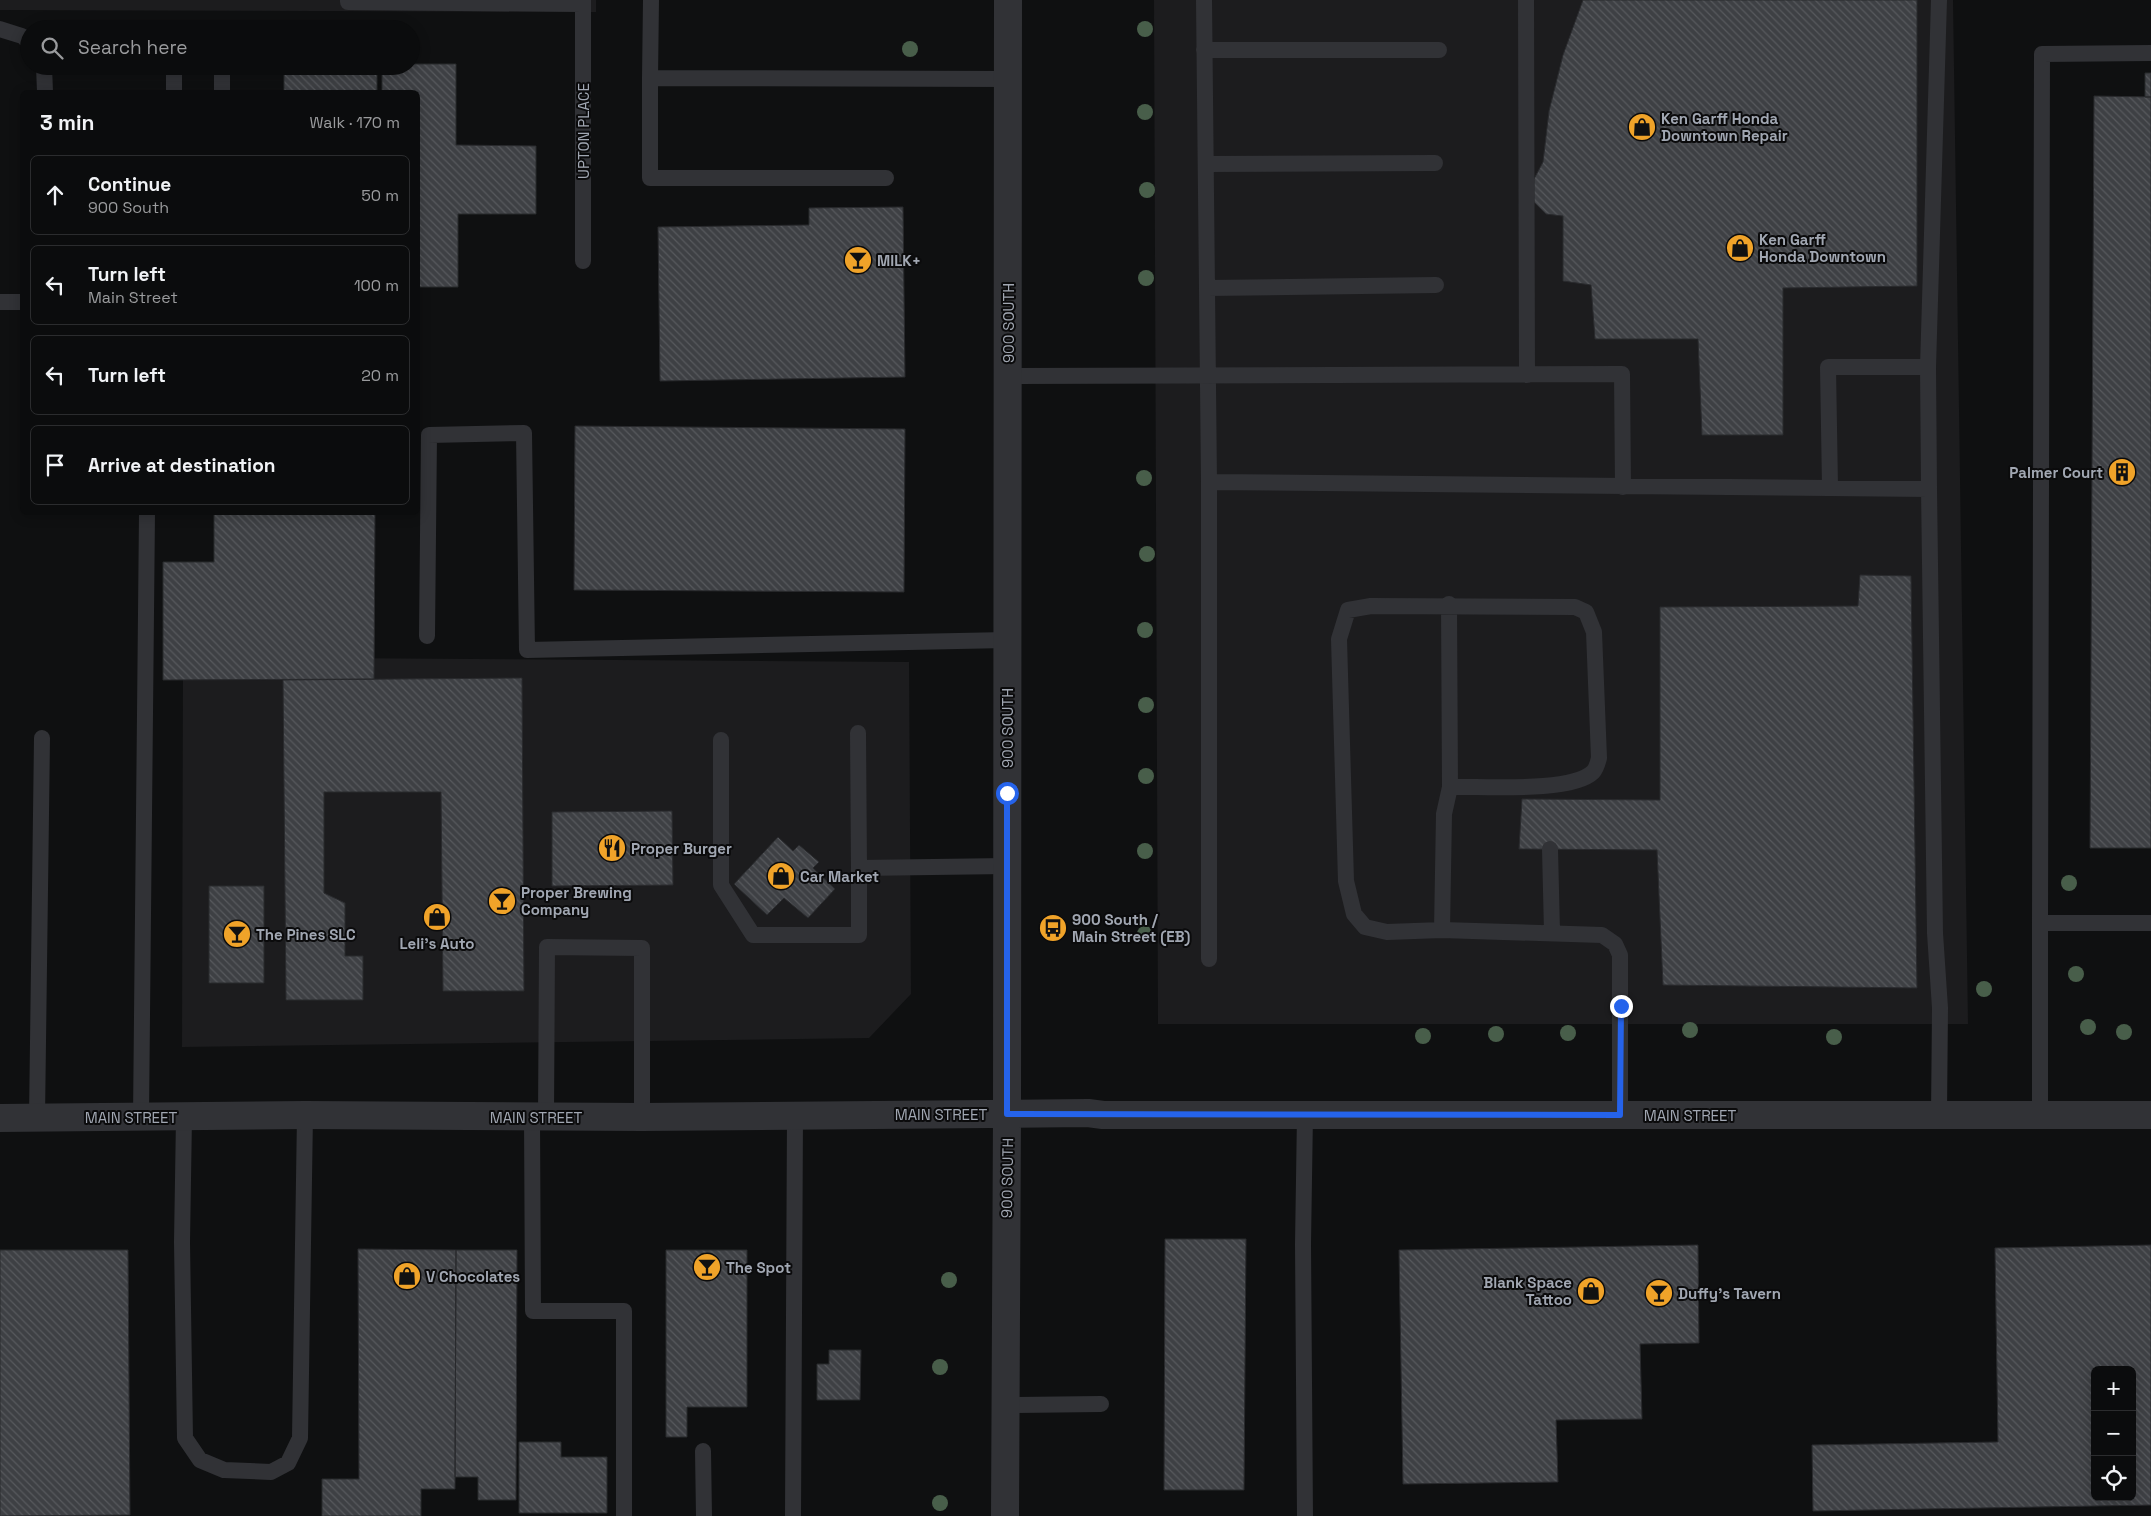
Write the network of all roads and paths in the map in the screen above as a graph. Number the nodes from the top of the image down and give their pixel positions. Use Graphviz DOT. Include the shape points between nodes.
graph roads {
  1 [pos="348,0"];
  2 [pos="651,0"];
  3 [pos="1008,0"];
  4 [pos="1204,0"];
  5 [pos="1526,0"];
  6 [pos="1939,0"];
  7 [pos="407,1"];
  8 [pos="582,2"];
  9 [pos="0,29"];
  10 [pos="20,37"];
  11 [pos="1204,50"];
  12 [pos="1439,50"];
  13 [pos="2151,53"];
  14 [pos="44,75"];
  15 [pos="174,75"];
  16 [pos="222,75"];
  17 [pos="650,78"];
  18 [pos="1008,79"];
  19 [pos="45,90"];
  20 [pos="174,90"];
  21 [pos="222,90"];
  22 [pos="1435,163"];
  23 [pos="1206,164"];
  24 [pos="886,178"];
  25 [pos="582,261"];
  26 [pos="1436,285"];
  27 [pos="1207,288"];
  28 [pos="0,302"];
  29 [pos="20,302"];
  30 [pos="1928,368"];
  31 [pos="1208,375"];
  32 [pos="1527,375"];
  33 [pos="1008,376"];
  34 [pos="1209,482"];
  35 [pos="1623,486"];
  36 [pos="1830,487"];
  37 [pos="1929,489"];
  38 [pos="147,515"];
  39 [pos="1449,604"];
  40 [pos="427,636"];
  41 [pos="1007,640"];
  42 [pos="858,733"];
  43 [pos="42,738"];
  44 [pos="721,740"];
  45 [pos="1450,787"];
  46 [pos="1550,849"];
  47 [pos="1007,866"];
  48 [pos="859,868"];
  49 [pos="2040,923"];
  50 [pos="2151,923"];
  51 [pos="1442,930"];
  52 [pos="1552,932"];
  53 [pos="1209,959"];
  54 [pos="1007,1114"];
  55 [pos="1305,1114"];
  56 [pos="795,1115"];
  57 [pos="1620,1115"];
  58 [pos="1939,1115"];
  59 [pos="2040,1115"];
  60 [pos="2151,1115"];
  61 [pos="141,1116"];
  62 [pos="184,1116"];
  63 [pos="305,1116"];
  64 [pos="539,1116"];
  65 [pos="642,1117"];
  66 [pos="0,1118"];
  67 [pos="37,1118"];
  68 [pos="1101,1404"];
  69 [pos="1005,1405"];
  70 [pos="703,1451"];
  71 [pos="624,1516"];
  72 [pos="704,1516"];
  73 [pos="793,1516"];
  74 [pos="1005,1516"];
  75 [pos="1305,1516"];
  1 -- 7 [label="lane"];
  2 -- 17 [label="lane"];
  3 -- 18 [label="street, 900 SOUTH"];
  4 -- 11 [label="lane"];
  5 -- 32 [label="lane"];
  6 -- 30 [label="lane"];
  7 -- 8 [label="lane"];
  8 -- 25 [label="lane, UPTON PLACE"];
  9 -- 10 [label="lane"];
  11 -- 12 [label="lane"];
  11 -- 23 [label="lane"];
  13 -- 49 [label="lane" via="2042,54"];
  14 -- 19 [label="lane"];
  15 -- 20 [label="lane"];
  16 -- 21 [label="lane"];
  17 -- 18 [label="lane"];
  17 -- 24 [label="lane" via="650,178"];
  18 -- 33 [label="street, 900 SOUTH"];
  22 -- 23 [label="lane"];
  23 -- 27 [label="lane"];
  26 -- 27 [label="lane"];
  27 -- 31 [label="lane"];
  28 -- 29 [label="lane"];
  30 -- 36 [label="lane" via="1828,368"];
  30 -- 37 [label="lane"];
  31 -- 32 [label="lane"];
  31 -- 33 [label="lane"];
  31 -- 34 [label="lane"];
  32 -- 35 [label="lane" via="1622,374"];
  33 -- 41 [label="street, 900 SOUTH"];
  34 -- 35 [label="lane"];
  34 -- 53 [label="lane"];
  35 -- 36 [label="lane"];
  36 -- 37 [label="lane"];
  37 -- 58 [label="lane" via="1935,933 1940,1008"];
  38 -- 61 [label="lane"];
  39 -- 45 [label="lane"];
  39 -- 45 [label="lane" via="1575,606 1586,612 1594,632 1599,758 1594,772 1548,792"];
  39 -- 51 [label="lane" via="1371,606 1348,610 1339,639 1346,881 1354,914 1365,927 1387,932"];
  40 -- 41 [label="lane" via="430,435 524,433 527,650"];
  41 -- 47 [label="street, 900 SOUTH"];
  42 -- 48 [label="lane"];
  43 -- 67 [label="lane"];
  44 -- 48 [label="lane" via="721,885 754,935 859,935"];
  45 -- 51 [label="lane" via="1444,814"];
  46 -- 52 [label="lane"];
  47 -- 48 [label="lane"];
  47 -- 54 [label="street, 900 SOUTH"];
  49 -- 50 [label="lane"];
  49 -- 59 [label="lane"];
  51 -- 52 [label="lane"];
  52 -- 57 [label="lane" via="1602,935 1615,944 1620,955"];
  54 -- 55 [label="street, MAIN STREET"];
  54 -- 56 [label="street, MAIN STREET"];
  54 -- 69 [label="street, 900 SOUTH"];
  55 -- 57 [label="street, MAIN STREET"];
  55 -- 75 [label="lane"];
  56 -- 65 [label="street, MAIN STREET"];
  56 -- 73 [label="lane"];
  57 -- 58 [label="street, MAIN STREET"];
  58 -- 59 [label="street, MAIN STREET"];
  59 -- 60 [label="street, MAIN STREET"];
  61 -- 62 [label="street, MAIN STREET"];
  61 -- 67 [label="street, MAIN STREET"];
  62 -- 63 [label="street, MAIN STREET"];
  62 -- 63 [label="lane" via="185,1438 200,1460 224,1470 271,1472 288,1462 300,1438"];
  63 -- 64 [label="street, MAIN STREET"];
  64 -- 65 [label="street, MAIN STREET"];
  64 -- 65 [label="lane" via="547,947 642,948"];
  64 -- 71 [label="lane" via="533,1311 624,1311"];
  66 -- 67 [label="street, MAIN STREET"];
  68 -- 69 [label="lane"];
  69 -- 74 [label="street, 900 SOUTH"];
  70 -- 72 [label="lane"];
}
